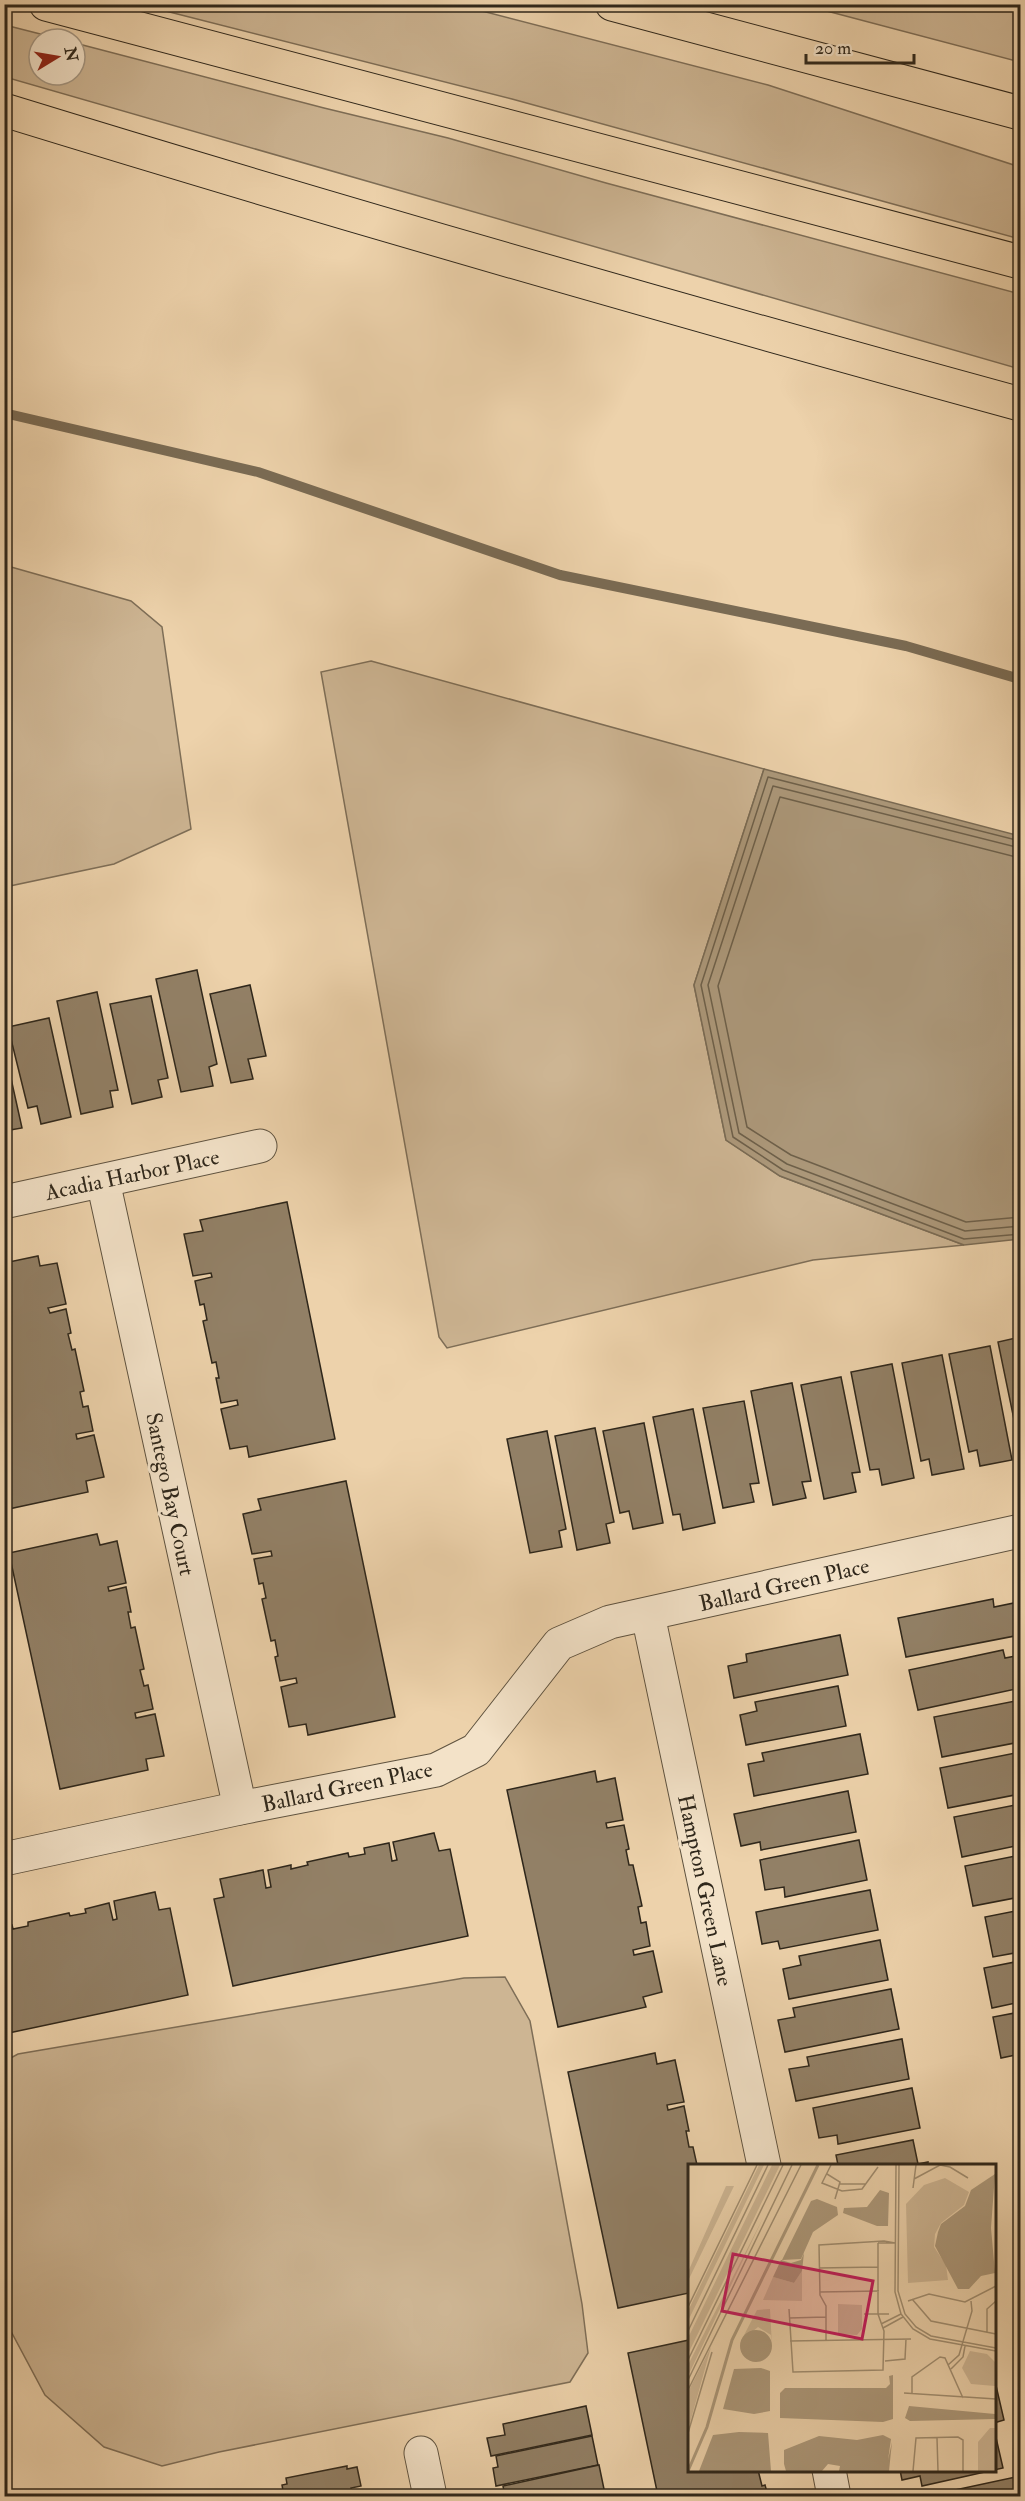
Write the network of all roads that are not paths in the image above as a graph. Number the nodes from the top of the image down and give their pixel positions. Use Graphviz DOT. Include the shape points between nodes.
graph roads {
  1 [pos="46,4"];
  2 [pos="612,4"];
  3 [pos="950,95"];
  4 [pos="4,110"];
  5 [pos="1020,113"];
  6 [pos="1020,123"];
  7 [pos="4,128"];
  8 [pos="252,186"];
  9 [pos="1020,262"];
  10 [pos="1020,404"];
  11 [pos="260,1146"];
  12 [pos="103,1181"];
  13 [pos="4,1202"];
  14 [pos="1020,1531"];
  15 [pos="648,1615"];
  16 [pos="240,1808"];
  17 [pos="4,1859"];
  18 [pos="764,2164"];
  19 [pos="421,2453"];
  20 [pos="829,2471"];
  21 [pos="430,2496"];
  22 [pos="834,2496"];
  1 -- 9 [label="highway"];
  2 -- 3 [label="highway"];
  3 -- 5 [label="highway"];
  3 -- 6 [label="highway"];
  4 -- 8 [label="highway"];
  7 -- 8 [label="highway"];
  8 -- 10 [label="highway" via="732,326"];
  11 -- 12 [label="street, Acadia Harbor Place"];
  12 -- 13 [label="street, Acadia Harbor Place"];
  12 -- 16 [label="street, Santego Bay Court"];
  14 -- 15 [label="street, Ballard Green Place"];
  15 -- 16 [label="street, Ballard Green Place" via="610,1622 559,1644 476,1750 436,1770"];
  15 -- 18 [label="street, Hampton Green Lane"];
  16 -- 17 [label="street, Ballard Green Place"];
  19 -- 21 [label="street"];
  20 -- 22 [label="street"];
}
